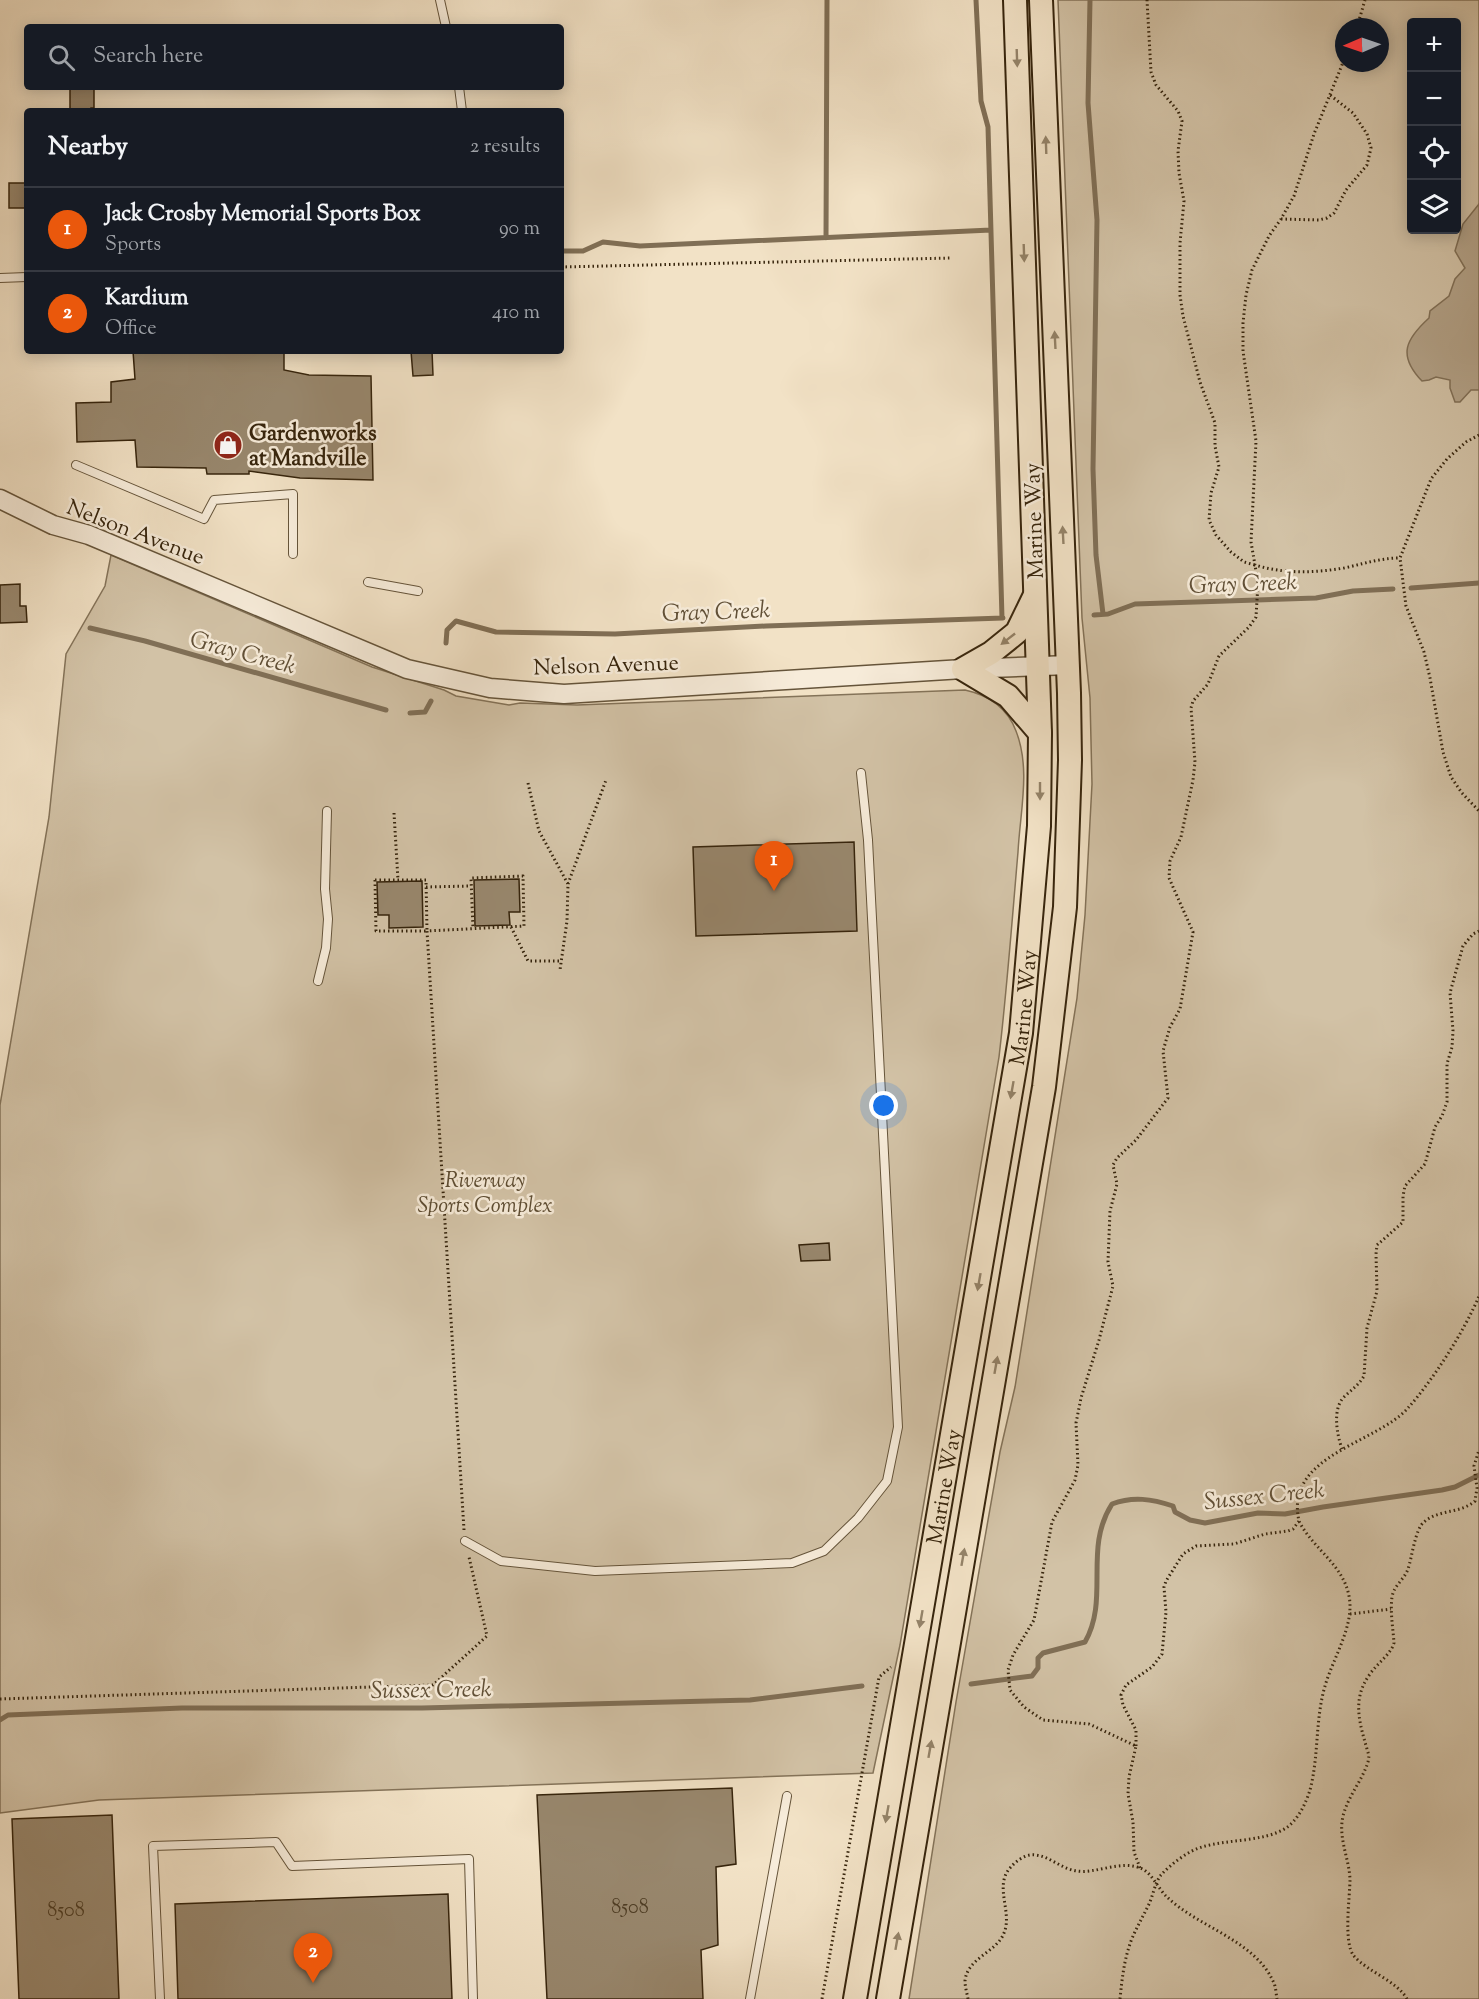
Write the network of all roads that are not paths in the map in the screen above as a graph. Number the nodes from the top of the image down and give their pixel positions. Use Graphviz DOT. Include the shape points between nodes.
graph roads {
  1 [pos="440,0"];
  2 [pos="1015,0"];
  3 [pos="1041,0"];
  4 [pos="445,24"];
  5 [pos="459,90"];
  6 [pos="462,108"];
  7 [pos="24,277"];
  8 [pos="0,278"];
  9 [pos="76,465"];
  10 [pos="0,499"];
  11 [pos="293,554"];
  12 [pos="368,582"];
  13 [pos="418,591"];
  14 [pos="1036,592"];
  15 [pos="1069,665"];
  16 [pos="1038,666"];
  17 [pos="963,669"];
  18 [pos="1040,733"];
  19 [pos="861,773"];
  20 [pos="327,811"];
  21 [pos="318,981"];
  22 [pos="465,1541"];
  23 [pos="787,1796"];
  24 [pos="160,1999"];
  25 [pos="473,1999"];
  26 [pos="750,1999"];
  27 [pos="855,1999"];
  28 [pos="888,1999"];
  1 -- 4 [label="lane"];
  2 -- 14 [label="main road, Marine Way, one-way"];
  15 -- 3 [label="main road, Marine Way, one-way"];
  5 -- 6 [label="lane"];
  7 -- 8 [label="lane"];
  9 -- 11 [label="lane" via="204,519 214,500 293,495"];
  10 -- 17 [label="street, Nelson Avenue" via="53,525 99,540 407,669 490,688 564,694"];
  12 -- 13 [label="lane"];
  14 -- 16 [label="main road, Marine Way"];
  14 -- 17 [label="main road, one-way" via="1017,632"];
  15 -- 16 [label="street, Nelson Avenue"];
  28 -- 15 [label="main road, Marine Way, one-way" via="1044,1087 1065,907"];
  16 -- 17 [label="street, Nelson Avenue"];
  16 -- 18 [label="main road, Marine Way"];
  17 -- 18 [label="main road" via="1008,696"];
  18 -- 27 [label="main road, Marine Way, one-way" via="1039,826 1022,1033"];
  19 -- 22 [label="lane" via="868,840 898,1426 887,1481 858,1518 824,1551 792,1563 595,1571 501,1561"];
  20 -- 21 [label="lane" via="328,919"];
  23 -- 26 [label="lane"];
  24 -- 25 [label="lane" via="153,1846 276,1842 292,1866 469,1859"];
}
